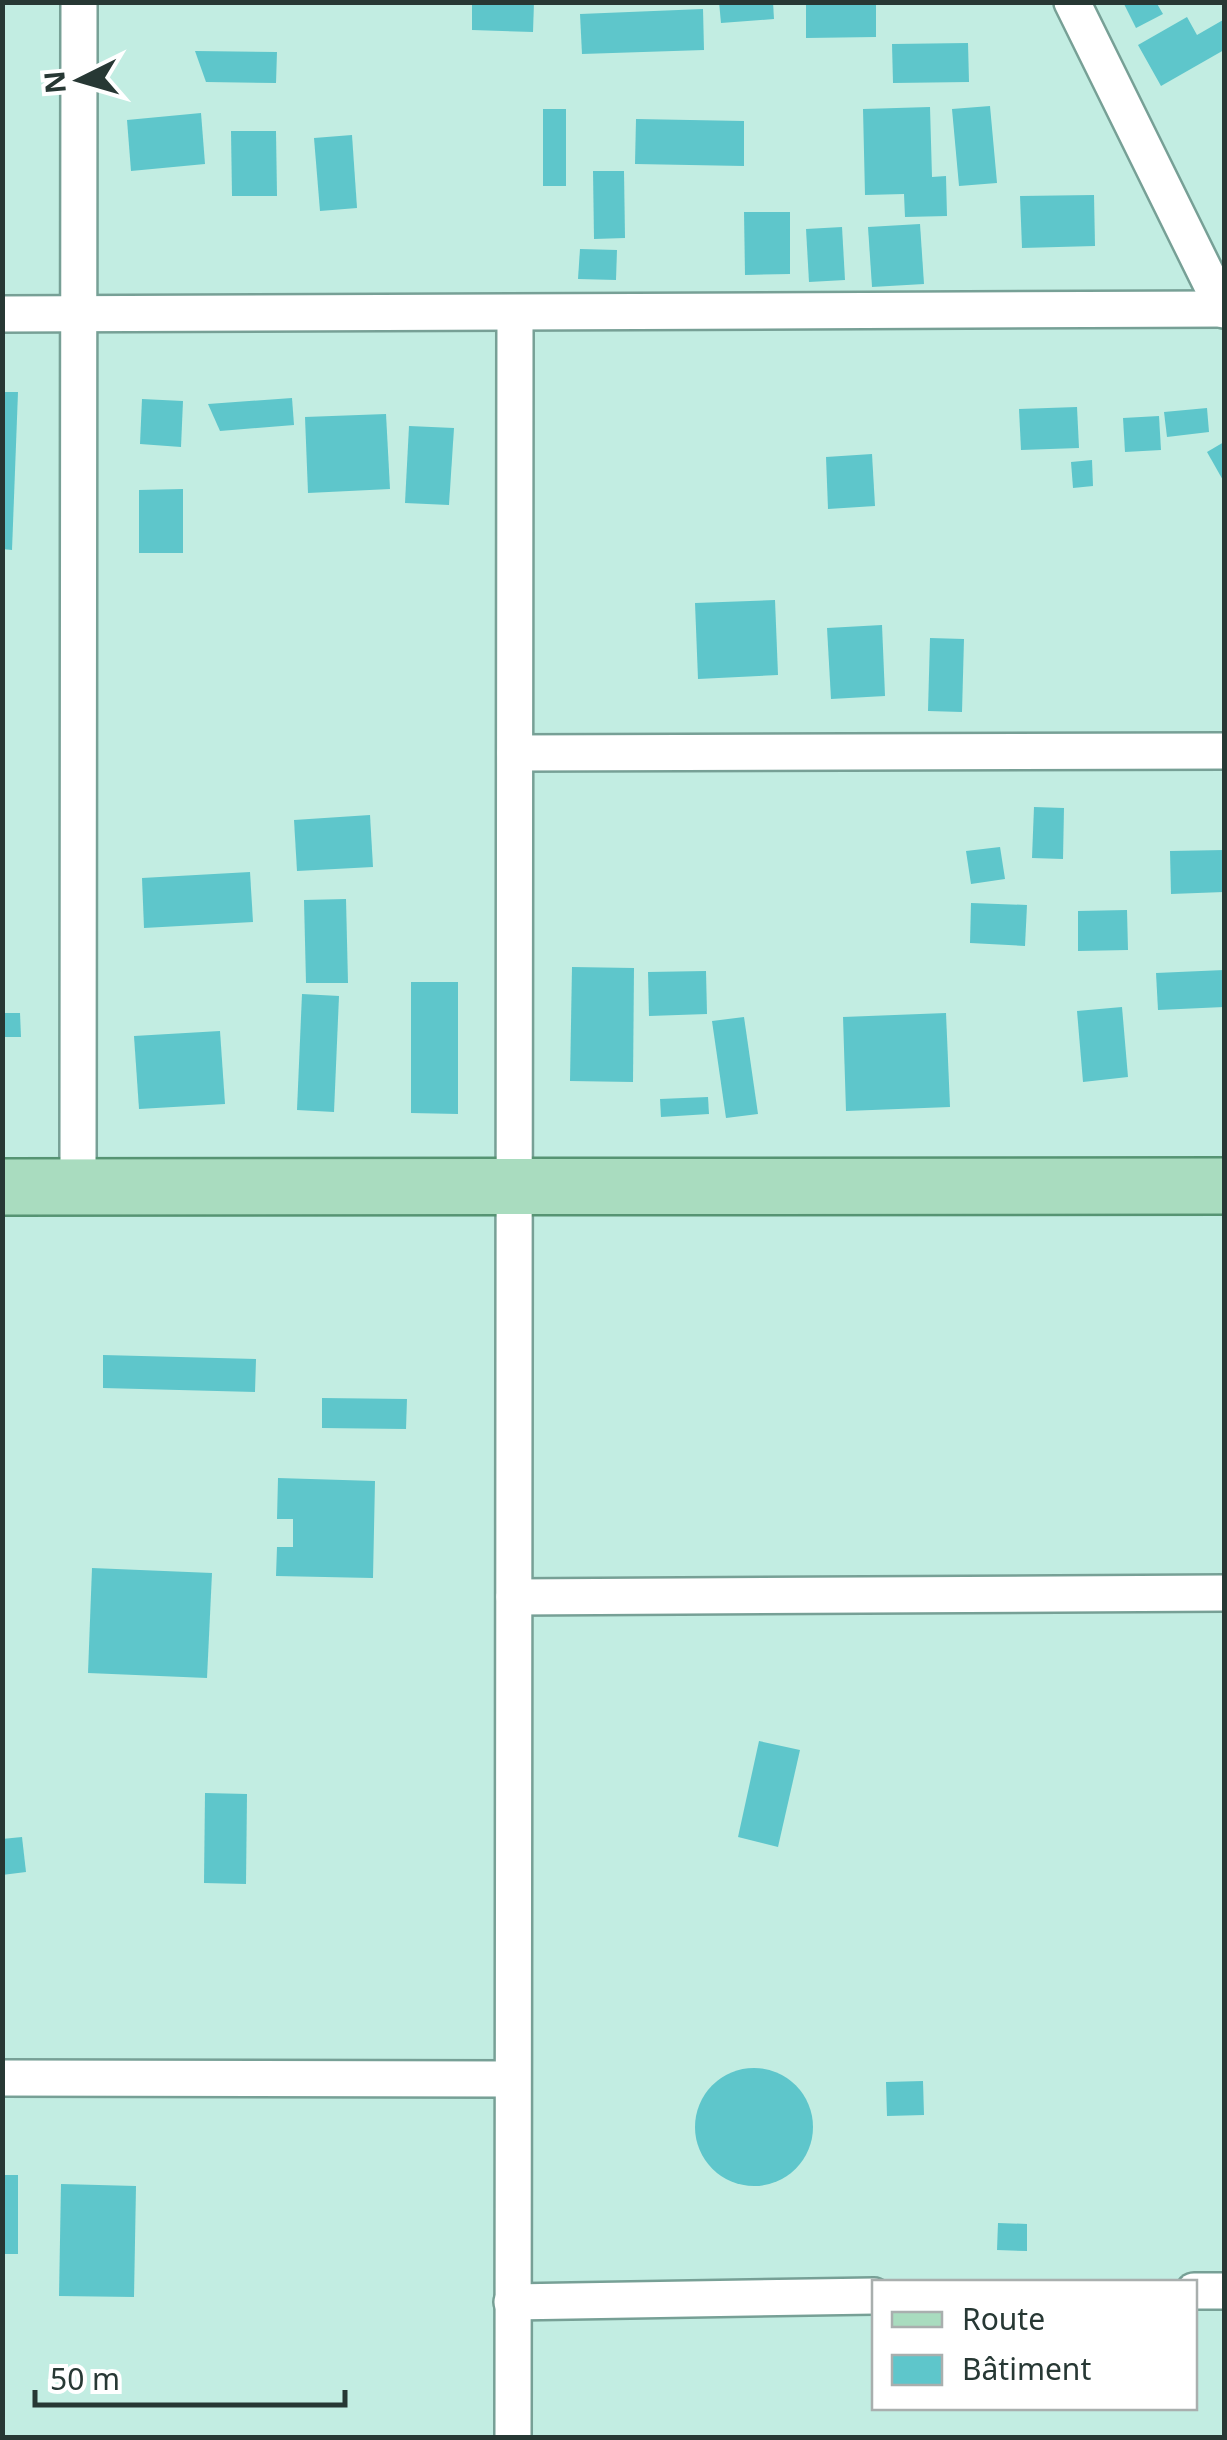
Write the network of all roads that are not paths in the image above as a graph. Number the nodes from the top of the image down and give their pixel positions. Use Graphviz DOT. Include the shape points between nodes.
graph roads {
  1 [pos="79,2"];
  2 [pos="1072,2"];
  3 [pos="1224,310"];
  4 [pos="2,314"];
  5 [pos="79,314"];
  6 [pos="515,314"];
  7 [pos="1224,751"];
  8 [pos="515,753"];
  9 [pos="1224,1186"];
  10 [pos="2,1187"];
  11 [pos="78,1187"];
  12 [pos="516,1187"];
  13 [pos="1224,1593"];
  14 [pos="514,1596"];
  15 [pos="2,2078"];
  16 [pos="512,2079"];
  17 [pos="1224,2290"];
  18 [pos="1197,2291"];
  19 [pos="872,2296"];
  20 [pos="512,2302"];
  21 [pos="513,2438"];
  1 -- 5 [label="street"];
  2 -- 3 [label="street"];
  3 -- 6 [label="street"];
  4 -- 5 [label="street"];
  5 -- 6 [label="street"];
  5 -- 11 [label="street"];
  6 -- 8 [label="street"];
  7 -- 8 [label="street"];
  8 -- 12 [label="street"];
  9 -- 12 [label="main road"];
  10 -- 11 [label="main road"];
  11 -- 12 [label="main road"];
  12 -- 14 [label="street"];
  13 -- 14 [label="street"];
  14 -- 16 [label="street"];
  15 -- 16 [label="street"];
  16 -- 20 [label="street"];
  17 -- 18 [label="street"];
  19 -- 20 [label="street"];
  20 -- 21 [label="street"];
}
